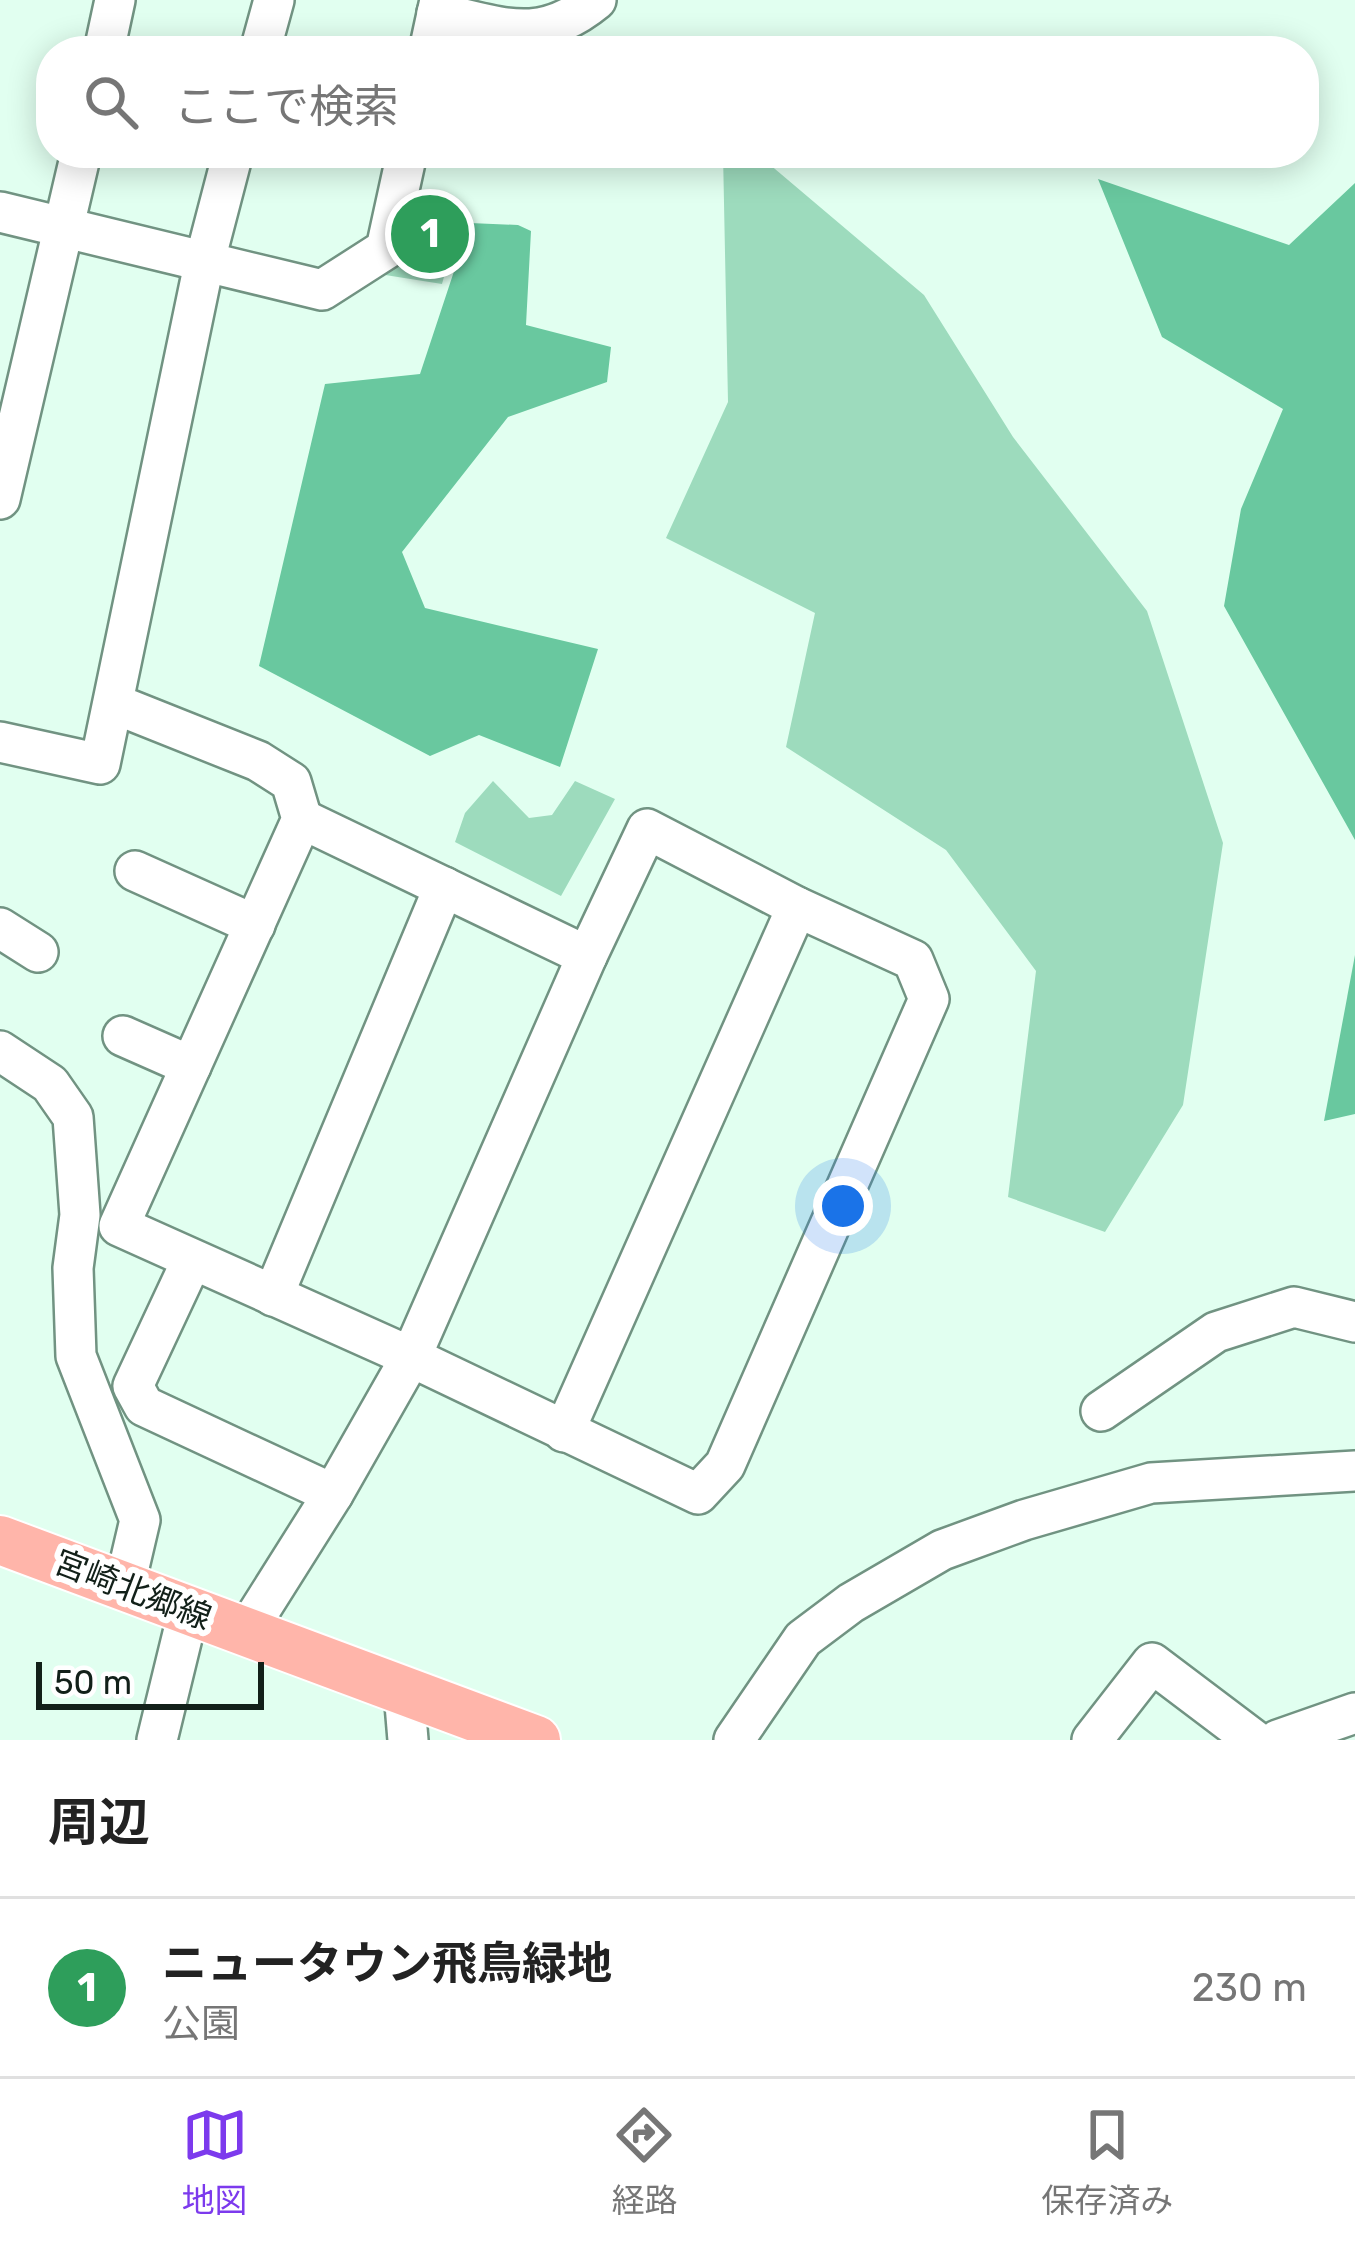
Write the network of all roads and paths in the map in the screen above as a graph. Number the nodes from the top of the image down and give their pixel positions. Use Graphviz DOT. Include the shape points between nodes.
graph roads {
  1 [pos="116,0"];
  2 [pos="274,0"];
  3 [pos="596,0"];
  4 [pos="436,21"];
  5 [pos="108,36"];
  6 [pos="264,36"];
  7 [pos="78,168"];
  8 [pos="229,168"];
  9 [pos="404,168"];
  10 [pos="0,212"];
  11 [pos="64,228"];
  12 [pos="204,264"];
  13 [pos="0,499"];
  14 [pos="115,704"];
  15 [pos="0,742"];
  16 [pos="302,819"];
  17 [pos="135,872"];
  18 [pos="445,887"];
  19 [pos="797,907"];
  20 [pos="256,925"];
  21 [pos="0,928"];
  22 [pos="38,952"];
  23 [pos="587,956"];
  24 [pos="123,1036"];
  25 [pos="0,1051"];
  26 [pos="191,1066"];
  27 [pos="192,1259"];
  28 [pos="273,1295"];
  29 [pos="1355,1322"];
  30 [pos="411,1357"];
  31 [pos="1101,1412"];
  32 [pos="565,1432"];
  33 [pos="1355,1471"];
  34 [pos="333,1494"];
  35 [pos="0,1538"];
  36 [pos="125,1584"];
  37 [pos="189,1609"];
  38 [pos="246,1632"];
  39 [pos="404,1692"];
  40 [pos="1355,1713"];
  41 [pos="157,1740"];
  42 [pos="408,1740"];
  43 [pos="536,1740"];
  44 [pos="734,1740"];
  45 [pos="1092,1740"];
  46 [pos="1254,1740"];
  47 [pos="1278,1740"];
  1 -- 5 [label="street"];
  2 -- 6 [label="street"];
  3 -- 4 [label="street" via="562,25 521,31"];
  7 -- 11 [label="street"];
  8 -- 12 [label="street"];
  9 -- 12 [label="street" via="386,249 322,290"];
  10 -- 11 [label="street"];
  11 -- 12 [label="street"];
  11 -- 13 [label="street"];
  12 -- 14 [label="street"];
  14 -- 15 [label="street" via="100,764"];
  14 -- 16 [label="street" via="258,761 291,782"];
  16 -- 18 [label="street"];
  16 -- 20 [label="street"];
  17 -- 20 [label="street"];
  18 -- 23 [label="street"];
  18 -- 28 [label="street"];
  19 -- 23 [label="street" via="647,829"];
  19 -- 32 [label="street"];
  19 -- 32 [label="street" via="913,960 929,999 725,1466 698,1494"];
  20 -- 26 [label="street"];
  21 -- 22 [label="street"];
  23 -- 30 [label="street"];
  24 -- 26 [label="street"];
  25 -- 36 [label="street" via="50,1084 73,1117 76,1356 140,1520"];
  26 -- 27 [label="street" via="119,1226"];
  27 -- 28 [label="street"];
  27 -- 34 [label="street" via="133,1386 144,1406"];
  28 -- 30 [label="street"];
  29 -- 31 [label="street" via="1294,1307 1216,1332"];
  30 -- 32 [label="street"];
  30 -- 34 [label="street"];
  33 -- 44 [label="street" via="1151,1483 943,1550 803,1639"];
  34 -- 38 [label="street"];
  35 -- 36 [label="main road, 宮崎北郷線"];
  36 -- 37 [label="main road, 宮崎北郷線"];
  37 -- 38 [label="main road, 宮崎北郷線"];
  37 -- 41 [label="street"];
  38 -- 39 [label="main road, 宮崎北郷線"];
  39 -- 42 [label="street"];
  39 -- 43 [label="main road, 宮崎北郷線"];
  40 -- 47 [label="street"];
  45 -- 46 [label="street" via="1152,1663"];
}
